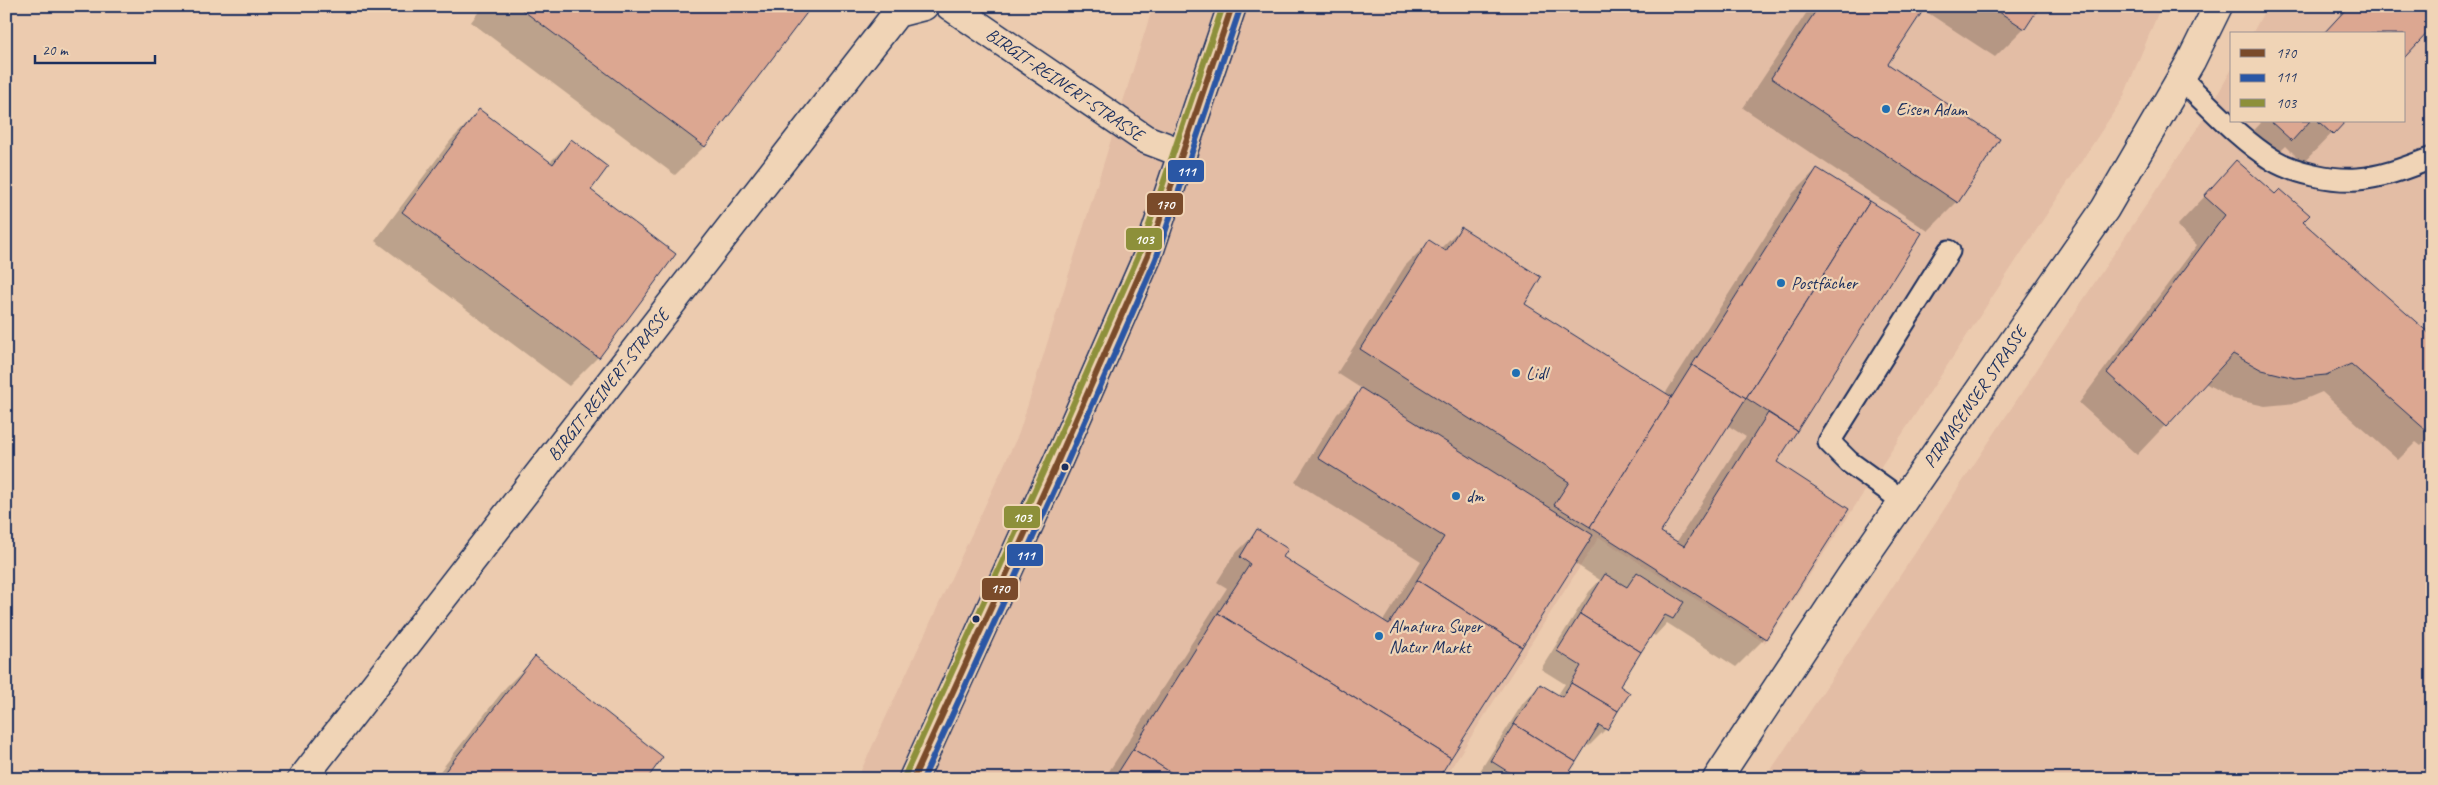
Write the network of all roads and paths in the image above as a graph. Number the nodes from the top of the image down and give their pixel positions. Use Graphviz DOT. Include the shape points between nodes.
graph roads {
  1 [pos="924,6"];
  2 [pos="950,6"];
  3 [pos="1232,6"];
  4 [pos="2218,6"];
  5 [pos="2181,79"];
  6 [pos="1182,153"];
  7 [pos="2432,158"];
  8 [pos="1949,251"];
  9 [pos="1903,501"];
  10 [pos="302,779"];
  11 [pos="913,779"];
  12 [pos="1717,779"];
  1 -- 10 [label="street, BIRGIT-REINERT-STRASSE" via="897,13"];
  2 -- 6 [label="street, BIRGIT-REINERT-STRASSE" via="1146,139"];
  3 -- 6 [label="street"];
  4 -- 5 [label="street, PIRMASENSER STRASSE"];
  5 -- 7 [label="lane" via="2274,160 2323,178 2359,179 2396,172"];
  5 -- 9 [label="street, PIRMASENSER STRASSE" via="2105,209"];
  6 -- 11 [label="street" via="1148,255"];
  8 -- 9 [label="lane" via="1828,442 1849,462"];
  9 -- 12 [label="street, PIRMASENSER STRASSE"];
}
